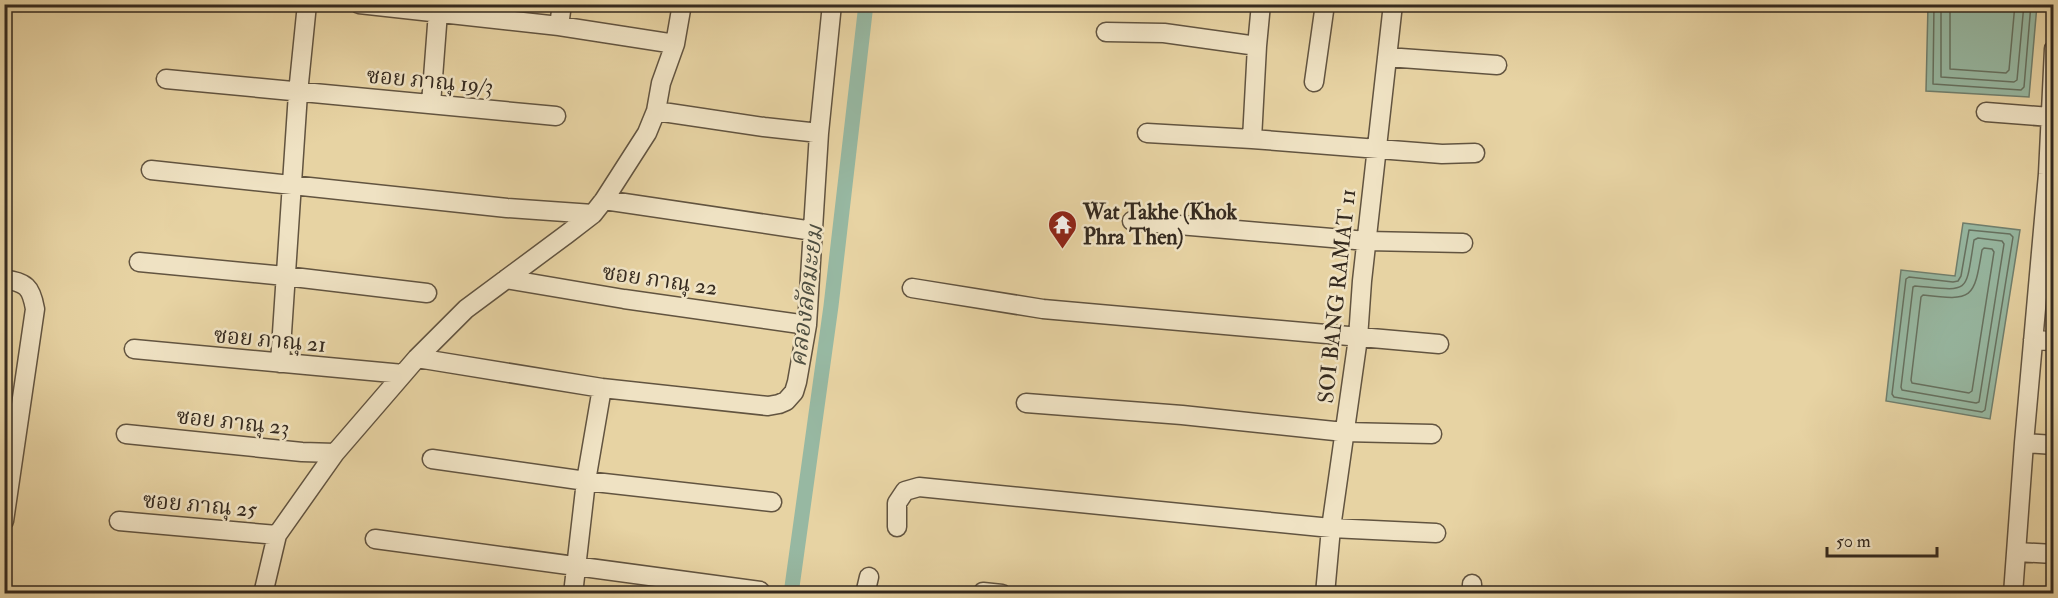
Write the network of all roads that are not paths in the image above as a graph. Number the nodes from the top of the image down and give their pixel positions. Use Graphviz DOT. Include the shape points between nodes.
graph roads {
  1 [pos="307,4"];
  2 [pos="358,4"];
  3 [pos="562,4"];
  4 [pos="682,4"];
  5 [pos="832,4"];
  6 [pos="1261,4"];
  7 [pos="1325,4"];
  8 [pos="1393,4"];
  9 [pos="438,12"];
  10 [pos="559,26"];
  11 [pos="1106,32"];
  12 [pos="675,44"];
  13 [pos="1257,46"];
  14 [pos="2054,49"];
  15 [pos="1388,57"];
  16 [pos="1497,65"];
  17 [pos="166,79"];
  18 [pos="1314,82"];
  19 [pos="298,93"];
  20 [pos="431,104"];
  21 [pos="656,111"];
  22 [pos="1986,112"];
  23 [pos="556,116"];
  24 [pos="2050,117"];
  25 [pos="819,133"];
  26 [pos="1147,134"];
  27 [pos="1252,139"];
  28 [pos="1376,149"];
  29 [pos="1475,153"];
  30 [pos="151,170"];
  31 [pos="2051,174"];
  32 [pos="293,185"];
  33 [pos="599,207"];
  34 [pos="1132,220"];
  35 [pos="813,231"];
  36 [pos="1367,241"];
  37 [pos="1463,243"];
  38 [pos="140,262"];
  39 [pos="285,276"];
  40 [pos="4,279"];
  41 [pos="506,279"];
  42 [pos="912,288"];
  43 [pos="427,293"];
  44 [pos="807,325"];
  45 [pos="1358,338"];
  46 [pos="2033,340"];
  47 [pos="2054,341"];
  48 [pos="1438,344"];
  49 [pos="134,349"];
  50 [pos="417,358"];
  51 [pos="279,363"];
  52 [pos="403,374"];
  53 [pos="602,388"];
  54 [pos="1026,403"];
  55 [pos="1344,432"];
  56 [pos="126,434"];
  57 [pos="1432,434"];
  58 [pos="2024,443"];
  59 [pos="2054,445"];
  60 [pos="335,453"];
  61 [pos="432,459"];
  62 [pos="586,481"];
  63 [pos="772,502"];
  64 [pos="4,521"];
  65 [pos="119,521"];
  66 [pos="897,527"];
  67 [pos="1331,528"];
  68 [pos="1436,533"];
  69 [pos="277,535"];
  70 [pos="375,539"];
  71 [pos="2017,552"];
  72 [pos="2054,554"];
  73 [pos="577,567"];
  74 [pos="760,591"];
  75 [pos="983,592"];
  76 [pos="263,594"];
  77 [pos="573,594"];
  78 [pos="1002,594"];
  79 [pos="1325,594"];
  80 [pos="2013,594"];
  1 -- 19 [label="street"];
  2 -- 9 [label="street"];
  3 -- 10 [label="street"];
  4 -- 12 [label="street"];
  5 -- 25 [label="street"];
  6 -- 13 [label="street"];
  7 -- 18 [label="street"];
  8 -- 15 [label="street, SOI BANG RAMAT 11"];
  9 -- 10 [label="street"];
  9 -- 20 [label="street"];
  10 -- 12 [label="street"];
  11 -- 13 [label="street" via="1164,33"];
  12 -- 21 [label="street"];
  13 -- 27 [label="street"];
  14 -- 24 [label="street"];
  15 -- 16 [label="street"];
  15 -- 28 [label="street, SOI BANG RAMAT 11"];
  17 -- 19 [label="street, ซอย ภาณุ 19/3"];
  19 -- 20 [label="street, ซอย ภาณุ 19/3"];
  19 -- 32 [label="street"];
  20 -- 23 [label="street, ซอย ภาณุ 19/3"];
  21 -- 25 [label="street"];
  21 -- 33 [label="street"];
  22 -- 24 [label="street"];
  24 -- 31 [label="street"];
  25 -- 35 [label="street"];
  26 -- 27 [label="street"];
  27 -- 28 [label="street"];
  28 -- 29 [label="street"];
  28 -- 36 [label="street, SOI BANG RAMAT 11"];
  30 -- 32 [label="street"];
  31 -- 46 [label="street"];
  32 -- 33 [label="street" via="507,208"];
  32 -- 39 [label="street"];
  33 -- 35 [label="street"];
  33 -- 41 [label="street"];
  34 -- 36 [label="street"];
  35 -- 44 [label="street"];
  36 -- 37 [label="street"];
  36 -- 45 [label="street, SOI BANG RAMAT 11"];
  38 -- 39 [label="street"];
  39 -- 43 [label="street"];
  39 -- 51 [label="street"];
  40 -- 64 [label="street" via="25,284 33,295 35,309"];
  41 -- 44 [label="street, ซอย ภาณุ 22"];
  41 -- 50 [label="street" via="466,309"];
  42 -- 45 [label="street" via="1043,309"];
  44 -- 53 [label="street" via="794,392 779,404"];
  45 -- 48 [label="street"];
  45 -- 55 [label="street, SOI BANG RAMAT 11"];
  46 -- 47 [label="street"];
  46 -- 58 [label="street"];
  49 -- 51 [label="street, ซอย ภาณุ 21"];
  50 -- 52 [label="street"];
  50 -- 53 [label="street"];
  51 -- 52 [label="street, ซอย ภาณุ 21"];
  52 -- 60 [label="street"];
  53 -- 62 [label="street"];
  54 -- 55 [label="street"];
  55 -- 57 [label="street"];
  55 -- 67 [label="street, SOI BANG RAMAT 11"];
  56 -- 60 [label="street, ซอย ภาณุ 23"];
  58 -- 59 [label="street"];
  58 -- 71 [label="street"];
  60 -- 69 [label="street"];
  61 -- 62 [label="street"];
  62 -- 63 [label="street"];
  62 -- 73 [label="street"];
  65 -- 69 [label="street, ซอย ภาณุ 25"];
  66 -- 67 [label="street" via="897,503 905,491 919,487"];
  67 -- 68 [label="street"];
  67 -- 79 [label="street, SOI BANG RAMAT 11"];
  69 -- 76 [label="street"];
  70 -- 73 [label="street"];
  71 -- 72 [label="street"];
  71 -- 80 [label="street"];
  73 -- 74 [label="street"];
  73 -- 77 [label="street"];
  75 -- 78 [label="street"];
}
